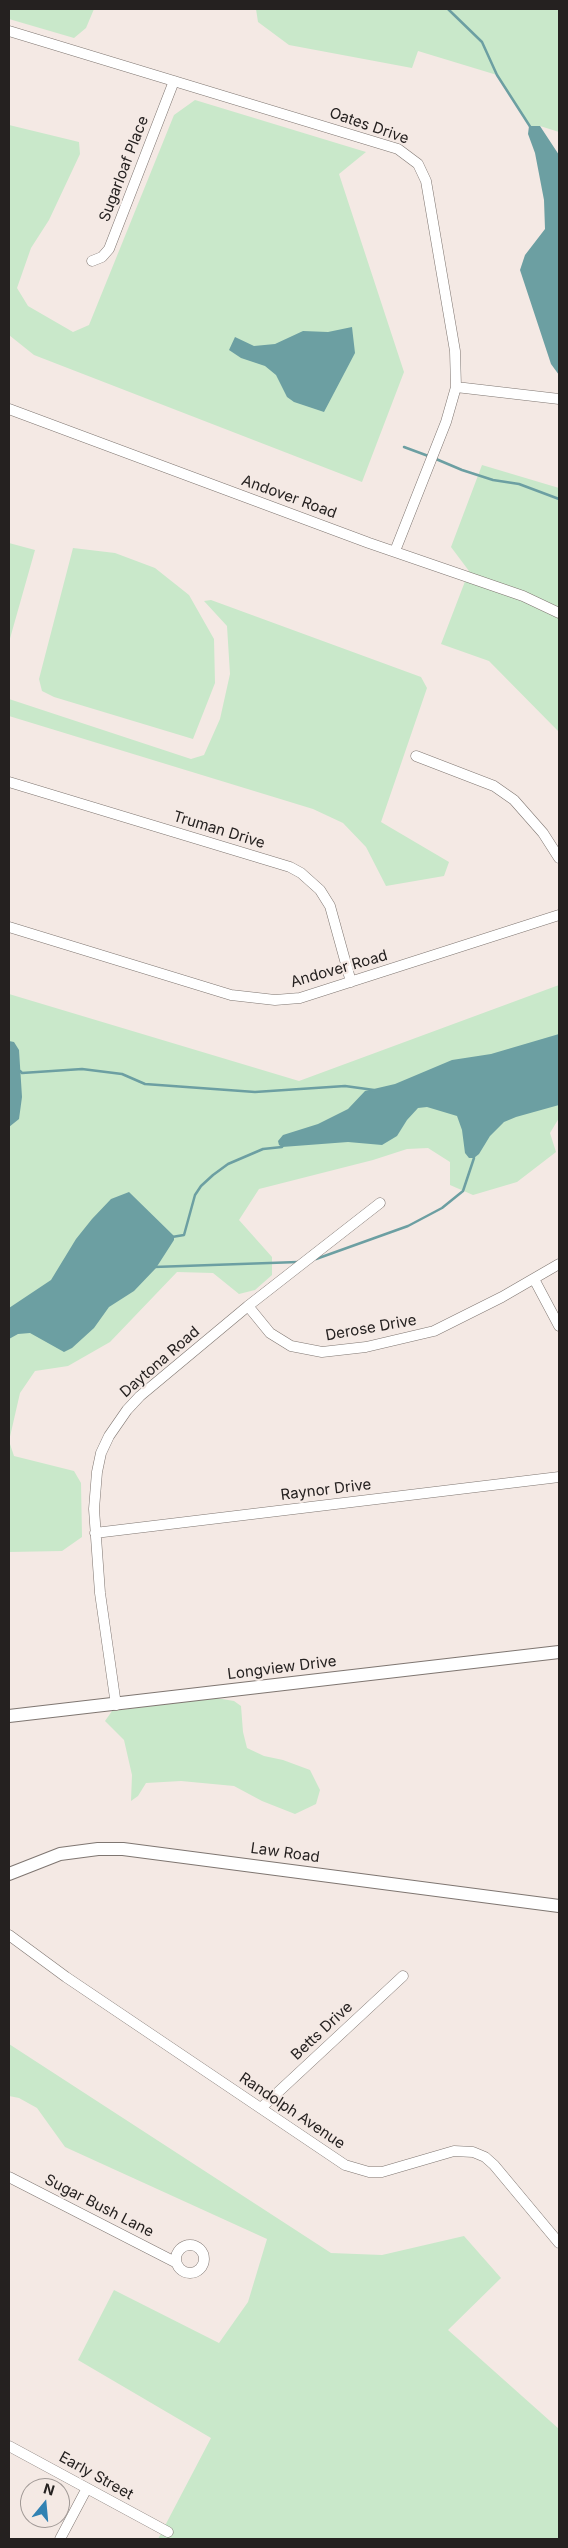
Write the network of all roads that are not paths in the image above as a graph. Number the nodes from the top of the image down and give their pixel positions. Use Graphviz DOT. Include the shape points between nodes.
graph roads {
  1 [pos="9,31"];
  2 [pos="174,81"];
  3 [pos="92,261"];
  4 [pos="456,386"];
  5 [pos="559,399"];
  6 [pos="9,409"];
  7 [pos="395,551"];
  8 [pos="559,613"];
  9 [pos="416,756"];
  10 [pos="9,782"];
  11 [pos="559,858"];
  12 [pos="559,915"];
  13 [pos="9,927"];
  14 [pos="351,982"];
  15 [pos="380,1203"];
  16 [pos="559,1264"];
  17 [pos="534,1279"];
  18 [pos="248,1306"];
  19 [pos="559,1326"];
  20 [pos="559,1477"];
  21 [pos="95,1533"];
  22 [pos="559,1652"];
  23 [pos="116,1704"];
  24 [pos="9,1716"];
  25 [pos="9,1874"];
  26 [pos="559,1906"];
  27 [pos="9,1935"];
  28 [pos="403,1976"];
  29 [pos="262,2108"];
  30 [pos="9,2177"];
  31 [pos="559,2243"];
  32 [pos="175,2262"];
  33 [pos="9,2446"];
  34 [pos="87,2488"];
  35 [pos="168,2532"];
  36 [pos="60,2539"];
  1 -- 2 [label="street, Oates Drive"];
  2 -- 3 [label="street, Sugarloaf Place" via="109,249"];
  2 -- 4 [label="street, Oates Drive" via="398,149 414,159 426,181 455,351"];
  4 -- 5 [label="street"];
  4 -- 7 [label="street, Oates Drive" via="446,422"];
  6 -- 7 [label="street, Andover Road"];
  7 -- 8 [label="street, Andover Road" via="523,596"];
  9 -- 11 [label="street" via="494,786 514,800 543,833"];
  10 -- 14 [label="street, Truman Drive" via="301,873 320,890 330,906"];
  12 -- 14 [label="street, Andover Road"];
  13 -- 14 [label="street, Andover Road" via="250,998 300,998"];
  15 -- 18 [label="street, Daytona Road"];
  16 -- 17 [label="street, Derose Drive"];
  17 -- 18 [label="street, Derose Drive" via="434,1331 366,1347 322,1352 303,1350 280,1340 261,1324"];
  17 -- 19 [label="street"];
  18 -- 21 [label="street, Daytona Road" via="140,1396 119,1420 101,1453 94,1509"];
  20 -- 21 [label="street, Raynor Drive"];
  21 -- 23 [label="street, Daytona Road"];
  22 -- 23 [label="street, Longview Drive"];
  23 -- 24 [label="street, Longview Drive"];
  25 -- 26 [label="street, Law Road" via="60,1854 123,1849"];
  27 -- 29 [label="street, Randolph Avenue"];
  28 -- 29 [label="street, Betts Drive"];
  29 -- 31 [label="street, Randolph Avenue" via="357,2170 382,2172 454,2151 479,2154 494,2165"];
  30 -- 32 [label="street, Sugar Bush Lane"];
  33 -- 34 [label="street, Early Street"];
  34 -- 35 [label="street, Early Street"];
  34 -- 36 [label="street"];
}
